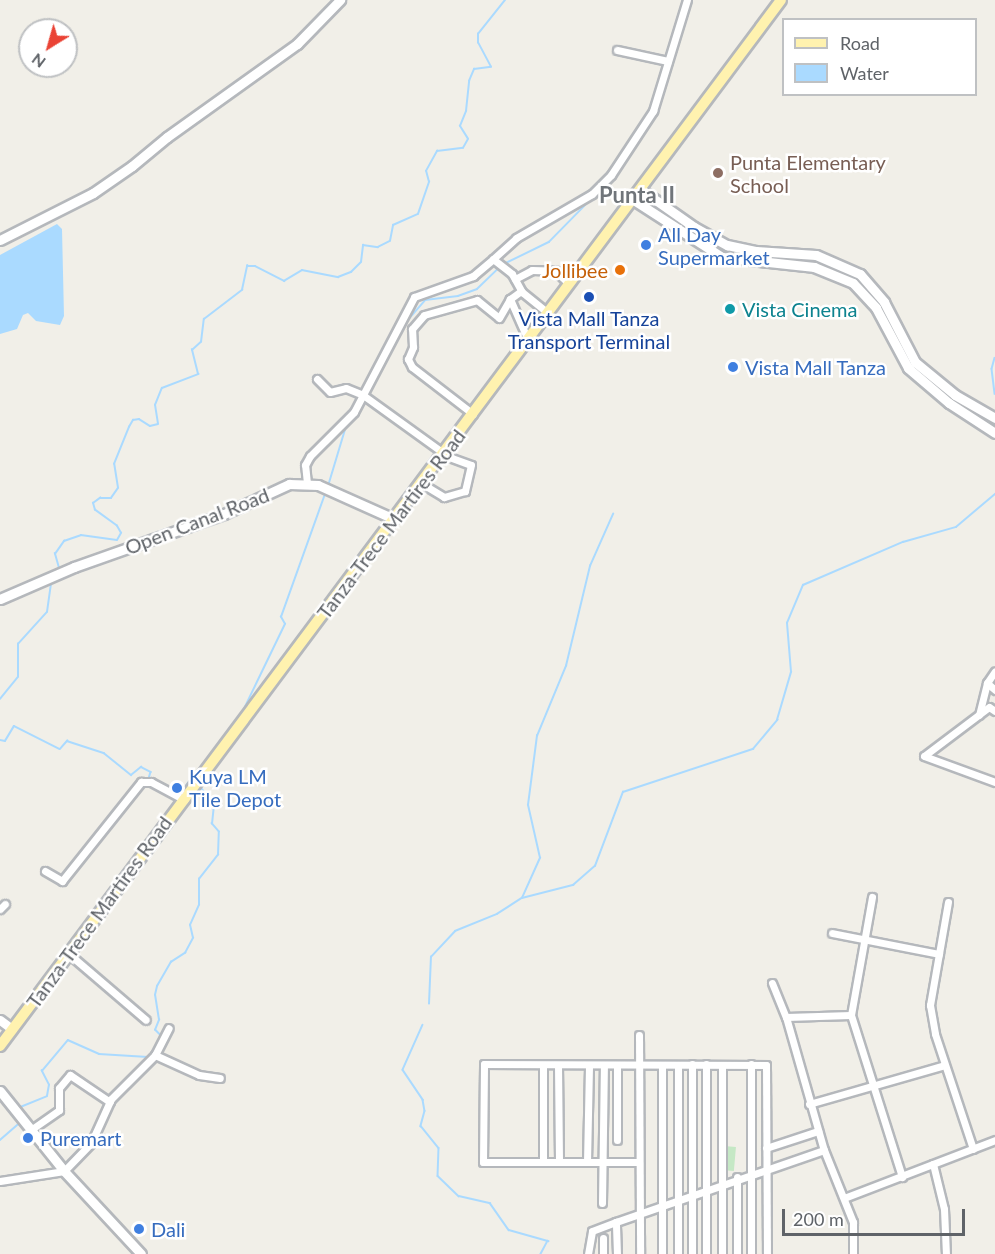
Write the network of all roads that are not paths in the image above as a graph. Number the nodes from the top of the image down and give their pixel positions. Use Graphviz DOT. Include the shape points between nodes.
graph roads {
  1 [pos="340,0"];
  2 [pos="687,0"];
  3 [pos="781,0"];
  4 [pos="617,50"];
  5 [pos="668,61"];
  6 [pos="640,189"];
  7 [pos="632,199"];
  8 [pos="0,240"];
  9 [pos="493,259"];
  10 [pos="515,279"];
  11 [pos="569,284"];
  12 [pos="521,291"];
  13 [pos="510,299"];
  14 [pos="548,313"];
  15 [pos="890,323"];
  16 [pos="528,340"];
  17 [pos="317,379"];
  18 [pos="363,395"];
  19 [pos="473,414"];
  20 [pos="991,415"];
  21 [pos="992,430"];
  22 [pos="444,453"];
  23 [pos="307,483"];
  24 [pos="422,483"];
  25 [pos="394,519"];
  26 [pos="0,599"];
  27 [pos="995,671"];
  28 [pos="991,682"];
  29 [pos="995,690"];
  30 [pos="995,711"];
  31 [pos="979,715"];
  32 [pos="995,782"];
  33 [pos="188,796"];
  34 [pos="45,871"];
  35 [pos="872,897"];
  36 [pos="948,902"];
  37 [pos="832,933"];
  38 [pos="864,940"];
  39 [pos="69,954"];
  40 [pos="939,954"];
  41 [pos="772,983"];
  42 [pos="851,1014"];
  43 [pos="786,1017"];
  44 [pos="0,1019"];
  45 [pos="146,1020"];
  46 [pos="170,1028"];
  47 [pos="12,1029"];
  48 [pos="639,1035"];
  49 [pos="0,1046"];
  50 [pos="155,1055"];
  51 [pos="692,1064"];
  52 [pos="751,1064"];
  53 [pos="543,1065"];
  54 [pos="558,1065"];
  55 [pos="589,1065"];
  56 [pos="604,1065"];
  57 [pos="617,1065"];
  58 [pos="638,1065"];
  59 [pos="662,1065"];
  60 [pos="678,1065"];
  61 [pos="706,1065"];
  62 [pos="722,1065"];
  63 [pos="945,1065"];
  64 [pos="220,1078"];
  65 [pos="871,1086"];
  66 [pos="0,1091"];
  67 [pos="110,1102"];
  68 [pos="809,1104"];
  69 [pos="32,1129"];
  70 [pos="818,1131"];
  71 [pos="617,1140"];
  72 [pos="995,1140"];
  73 [pos="766,1148"];
  74 [pos="973,1149"];
  75 [pos="824,1150"];
  76 [pos="543,1162"];
  77 [pos="559,1162"];
  78 [pos="587,1162"];
  79 [pos="602,1162"];
  80 [pos="639,1162"];
  81 [pos="933,1164"];
  82 [pos="767,1169"];
  83 [pos="64,1172"];
  84 [pos="751,1173"];
  85 [pos="737,1177"];
  86 [pos="902,1177"];
  87 [pos="0,1181"];
  88 [pos="721,1182"];
  89 [pos="706,1188"];
  90 [pos="693,1193"];
  91 [pos="844,1198"];
  92 [pos="677,1199"];
  93 [pos="602,1203"];
  94 [pos="661,1205"];
  95 [pos="639,1213"];
  96 [pos="616,1222"];
  97 [pos="603,1238"];
  98 [pos="141,1254"];
  99 [pos="588,1254"];
  100 [pos="603,1254"];
  101 [pos="617,1254"];
  102 [pos="640,1254"];
  103 [pos="662,1254"];
  104 [pos="678,1254"];
  105 [pos="692,1254"];
  106 [pos="706,1254"];
  107 [pos="722,1254"];
  108 [pos="737,1254"];
  109 [pos="751,1254"];
  110 [pos="767,1254"];
  111 [pos="853,1254"];
  112 [pos="946,1254"];
  1 -- 8 [label="street" via="297,44 132,166 93,193"];
  2 -- 5 [label="street"];
  3 -- 6 [label="main road, Tanza-Trece Martires Road"];
  4 -- 5 [label="street"];
  5 -- 9 [label="street" via="653,111 611,175 592,194 516,238"];
  6 -- 7 [label="main road, Tanza-Trece Martires Road"];
  6 -- 15 [label="street" via="694,228 727,244 756,251 800,251 846,265 872,285"];
  7 -- 11 [label="main road, Tanza-Trece Martires Road"];
  7 -- 15 [label="street" via="722,257 799,264 839,275 865,293"];
  9 -- 10 [label="street"];
  9 -- 18 [label="street" via="473,276 414,297"];
  10 -- 11 [label="street" via="532,270 556,271"];
  10 -- 12 [label="street"];
  11 -- 14 [label="main road, Tanza-Trece Martires Road"];
  12 -- 13 [label="street"];
  12 -- 14 [label="street"];
  13 -- 16 [label="street"];
  13 -- 19 [label="street" via="499,318 477,300 424,315 412,329 413,347 408,359 412,367"];
  14 -- 16 [label="main road, Tanza-Trece Martires Road"];
  15 -- 20 [label="street" via="925,372"];
  15 -- 21 [label="street" via="901,357 919,379"];
  16 -- 19 [label="main road, Tanza-Trece Martires Road"];
  17 -- 18 [label="street" via="330,392 346,388"];
  18 -- 22 [label="street"];
  18 -- 23 [label="street" via="354,412 310,456 305,465"];
  19 -- 22 [label="main road, Tanza-Trece Martires Road"];
  22 -- 24 [label="main road, Tanza-Trece Martires Road"];
  22 -- 24 [label="street" via="471,465 465,491 444,497"];
  23 -- 25 [label="street"];
  23 -- 26 [label="street, Open Canal Road" via="289,484 224,514 74,567"];
  24 -- 25 [label="main road, Tanza-Trece Martires Road"];
  25 -- 33 [label="main road, Tanza-Trece Martires Road"];
  27 -- 28 [label="street"];
  28 -- 29 [label="street"];
  28 -- 31 [label="street"];
  30 -- 31 [label="street" via="989,707"];
  31 -- 32 [label="street" via="924,756"];
  33 -- 34 [label="street" via="141,782 62,881"];
  33 -- 39 [label="main road, Tanza-Trece Martires Road"];
  35 -- 38 [label="street"];
  36 -- 40 [label="street"];
  37 -- 38 [label="street"];
  38 -- 40 [label="street"];
  38 -- 42 [label="street"];
  39 -- 45 [label="street"];
  39 -- 47 [label="main road, Tanza-Trece Martires Road"];
  40 -- 63 [label="street" via="930,1005"];
  41 -- 43 [label="street"];
  42 -- 43 [label="street"];
  42 -- 65 [label="street"];
  43 -- 68 [label="street"];
  44 -- 47 [label="street"];
  46 -- 50 [label="street"];
  47 -- 49 [label="main road, Tanza-Trece Martires Road"];
  48 -- 58 [label="street"];
  50 -- 64 [label="street" via="200,1075"];
  50 -- 67 [label="street"];
  51 -- 60 [label="street"];
  51 -- 61 [label="street"];
  51 -- 90 [label="street"];
  52 -- 62 [label="street"];
  52 -- 73 [label="street" via="767,1067"];
  52 -- 84 [label="street"];
  53 -- 54 [label="street"];
  53 -- 76 [label="street"];
  53 -- 76 [label="street" via="484,1064 483,1162"];
  54 -- 55 [label="street"];
  54 -- 77 [label="street"];
  55 -- 56 [label="street"];
  55 -- 78 [label="street"];
  56 -- 57 [label="street"];
  56 -- 79 [label="street"];
  57 -- 58 [label="street"];
  57 -- 71 [label="street"];
  58 -- 59 [label="street"];
  58 -- 80 [label="street"];
  59 -- 60 [label="street"];
  59 -- 94 [label="street"];
  60 -- 92 [label="street"];
  61 -- 62 [label="street"];
  61 -- 89 [label="street"];
  62 -- 88 [label="street"];
  63 -- 65 [label="street"];
  63 -- 74 [label="street"];
  65 -- 68 [label="street"];
  65 -- 86 [label="street"];
  66 -- 69 [label="street"];
  67 -- 69 [label="street" via="70,1075 59,1088 59,1110"];
  67 -- 83 [label="street" via="91,1143"];
  68 -- 70 [label="street"];
  69 -- 83 [label="street"];
  70 -- 73 [label="street"];
  70 -- 75 [label="street"];
  72 -- 74 [label="street"];
  73 -- 82 [label="street"];
  74 -- 81 [label="street"];
  75 -- 82 [label="street"];
  75 -- 91 [label="street"];
  76 -- 77 [label="street"];
  77 -- 78 [label="street"];
  78 -- 79 [label="street"];
  79 -- 80 [label="street"];
  79 -- 93 [label="street"];
  80 -- 95 [label="street"];
  81 -- 86 [label="street"];
  81 -- 112 [label="street" via="944,1209"];
  82 -- 84 [label="street"];
  82 -- 110 [label="street"];
  83 -- 87 [label="street"];
  83 -- 98 [label="street"];
  84 -- 85 [label="street"];
  84 -- 109 [label="street"];
  85 -- 88 [label="street"];
  85 -- 108 [label="street"];
  86 -- 91 [label="street"];
  88 -- 89 [label="street"];
  88 -- 107 [label="street"];
  89 -- 90 [label="street"];
  89 -- 106 [label="street"];
  90 -- 92 [label="street"];
  90 -- 105 [label="street"];
  91 -- 111 [label="street" via="853,1222"];
  92 -- 94 [label="street"];
  92 -- 104 [label="street"];
  94 -- 95 [label="street"];
  94 -- 103 [label="street"];
  95 -- 96 [label="street"];
  95 -- 102 [label="street"];
  96 -- 99 [label="street" via="592,1231"];
  96 -- 101 [label="street"];
  97 -- 100 [label="street"];
}
